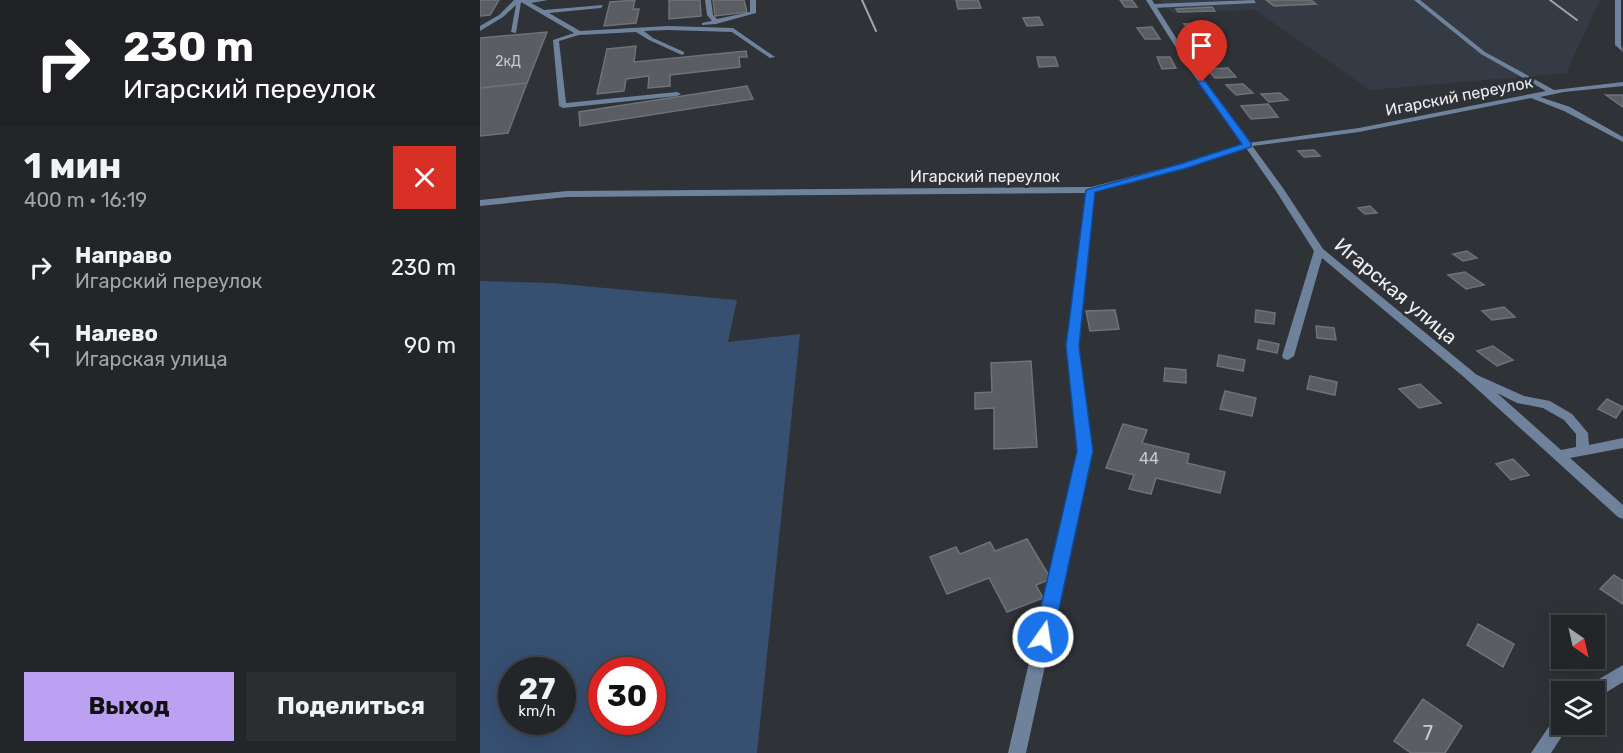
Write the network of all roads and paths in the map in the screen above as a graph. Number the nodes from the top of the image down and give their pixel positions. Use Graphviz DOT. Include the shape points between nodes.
graph roads {
  1 [pos="545,0"];
  2 [pos="708,0"];
  3 [pos="753,0"];
  4 [pos="1417,0"];
  5 [pos="1618,0"];
  6 [pos="521,1"];
  7 [pos="1254,2"];
  8 [pos="1151,3"];
  9 [pos="1178,3"];
  10 [pos="601,6"];
  11 [pos="543,12"];
  12 [pos="716,22"];
  13 [pos="480,29"];
  14 [pos="685,29"];
  15 [pos="638,30"];
  16 [pos="514,32"];
  17 [pos="579,33"];
  18 [pos="1623,50"];
  19 [pos="682,53"];
  20 [pos="772,57"];
  21 [pos="1623,84"];
  22 [pos="1554,93"];
  23 [pos="677,94"];
  24 [pos="1533,97"];
  25 [pos="1623,140"];
  26 [pos="1248,145"];
  27 [pos="1090,190"];
  28 [pos="480,203"];
  29 [pos="1319,251"];
  30 [pos="1288,356"];
  31 [pos="1469,375"];
  32 [pos="1623,443"];
  33 [pos="1583,451"];
  34 [pos="1559,455"];
  35 [pos="1623,513"];
  36 [pos="1623,673"];
  37 [pos="1605,684"];
  38 [pos="1553,735"];
  39 [pos="1017,753"];
  40 [pos="1540,753"];
  1 -- 6 [label="street"];
  2 -- 12 [label="street" via="710,15"];
  3 -- 12 [label="street" via="753,13"];
  4 -- 22 [label="street" via="1483,53"];
  5 -- 18 [label="street" via="1617,45"];
  6 -- 11 [label="street"];
  6 -- 13 [label="street"];
  6 -- 16 [label="street"];
  7 -- 9 [label="street"];
  8 -- 9 [label="street"];
  8 -- 26 [label="street, Игарская улица" via="1191,67"];
  10 -- 11 [label="street"];
  11 -- 17 [label="street"];
  12 -- 14 [label="street"];
  14 -- 15 [label="street"];
  14 -- 20 [label="street" via="733,30"];
  15 -- 17 [label="street"];
  15 -- 19 [label="street"];
  17 -- 23 [label="street" via="556,40 563,106"];
  21 -- 22 [label="street, Игарский переулок"];
  22 -- 24 [label="street, Игарский переулок"];
  24 -- 25 [label="street" via="1567,109"];
  24 -- 26 [label="street, Игарский переулок" via="1359,130"];
  26 -- 27 [label="street, Игарский переулок"];
  26 -- 29 [label="street, Игарская улица"];
  27 -- 28 [label="street, Игарский переулок" via="567,194"];
  27 -- 39 [label="street" via="1072,346 1085,451"];
  29 -- 30 [label="street"];
  29 -- 31 [label="street, Игарская улица"];
  31 -- 33 [label="street" via="1521,400 1546,404 1568,417 1582,433"];
  31 -- 34 [label="street, Игарская улица"];
  32 -- 33 [label="street"];
  33 -- 34 [label="street"];
  34 -- 35 [label="street, Игарская улица"];
  36 -- 37 [label="street"];
  38 -- 40 [label="street"];
}
